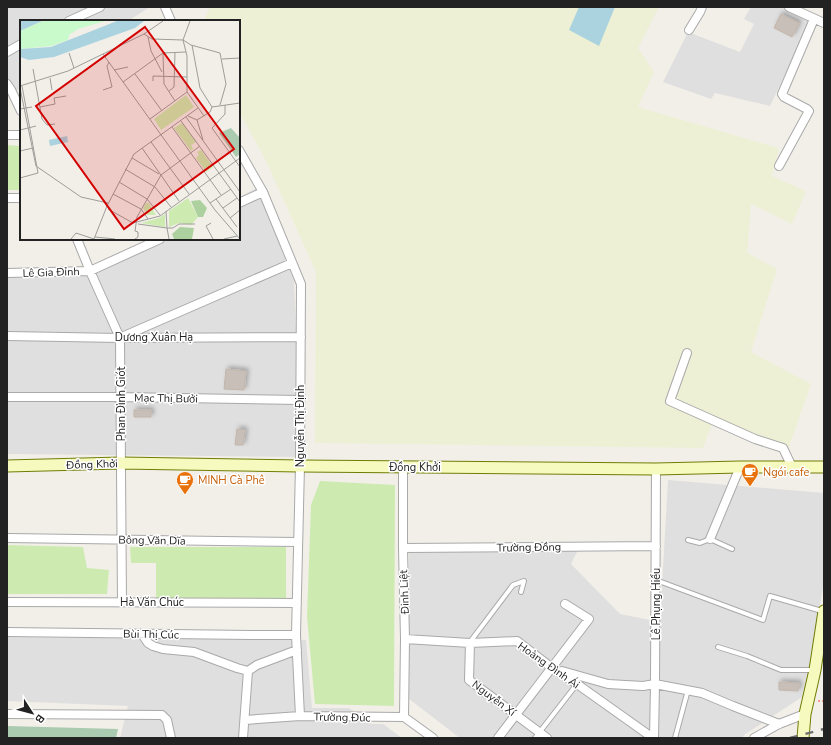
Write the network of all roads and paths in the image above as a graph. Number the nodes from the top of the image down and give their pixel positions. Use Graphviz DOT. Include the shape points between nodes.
graph roads {
  1 [pos="100,7"];
  2 [pos="702,7"];
  3 [pos="789,7"];
  4 [pos="166,8"];
  5 [pos="814,19"];
  6 [pos="70,20"];
  7 [pos="171,20"];
  8 [pos="824,23"];
  9 [pos="689,30"];
  10 [pos="20,45"];
  11 [pos="7,52"];
  12 [pos="7,84"];
  13 [pos="20,109"];
  14 [pos="7,135"];
  15 [pos="20,135"];
  16 [pos="240,152"];
  17 [pos="779,166"];
  18 [pos="262,192"];
  19 [pos="7,198"];
  20 [pos="20,198"];
  21 [pos="240,203"];
  22 [pos="77,240"];
  23 [pos="158,240"];
  24 [pos="292,263"];
  25 [pos="90,271"];
  26 [pos="7,273"];
  27 [pos="7,336"];
  28 [pos="300,337"];
  29 [pos="120,338"];
  30 [pos="687,353"];
  31 [pos="7,397"];
  32 [pos="121,397"];
  33 [pos="300,400"];
  34 [pos="121,463"];
  35 [pos="7,466"];
  36 [pos="300,466"];
  37 [pos="403,467"];
  38 [pos="740,467"];
  39 [pos="792,467"];
  40 [pos="824,467"];
  41 [pos="656,469"];
  42 [pos="7,538"];
  43 [pos="710,539"];
  44 [pos="121,540"];
  45 [pos="688,540"];
  46 [pos="298,542"];
  47 [pos="656,546"];
  48 [pos="403,548"];
  49 [pos="732,549"];
  50 [pos="656,580"];
  51 [pos="522,592"];
  52 [pos="7,602"];
  53 [pos="122,602"];
  54 [pos="297,603"];
  55 [pos="565,604"];
  56 [pos="824,611"];
  57 [pos="7,632"];
  58 [pos="142,634"];
  59 [pos="296,635"];
  60 [pos="405,638"];
  61 [pos="470,642"];
  62 [pos="718,647"];
  63 [pos="296,650"];
  64 [pos="552,668"];
  65 [pos="814,670"];
  66 [pos="248,671"];
  67 [pos="577,684"];
  68 [pos="655,684"];
  69 [pos="688,690"];
  70 [pos="7,714"];
  71 [pos="515,714"];
  72 [pos="805,714"];
  73 [pos="300,716"];
  74 [pos="404,717"];
  75 [pos="245,720"];
  76 [pos="780,724"];
  77 [pos="537,735"];
  78 [pos="171,738"];
  79 [pos="243,738"];
  80 [pos="433,738"];
  81 [pos="498,738"];
  82 [pos="547,738"];
  83 [pos="653,738"];
  84 [pos="675,738"];
  85 [pos="754,738"];
  86 [pos="803,738"];
  1 -- 6 [label="street"];
  2 -- 9 [label="street"];
  3 -- 5 [label="street"];
  4 -- 7 [label="street"];
  5 -- 8 [label="street"];
  5 -- 17 [label="street" via="782,94 809,112"];
  10 -- 11 [label="street"];
  12 -- 13 [label="street"];
  14 -- 15 [label="street"];
  16 -- 18 [label="street, Nguyễn Thị Định"];
  18 -- 21 [label="street"];
  18 -- 24 [label="street, Nguyễn Thị Định"];
  19 -- 20 [label="street"];
  22 -- 25 [label="street, Phan Đình Giót"];
  23 -- 25 [label="street, Lê Gia Đỉnh"];
  24 -- 28 [label="street, Nguyễn Thị Định" via="301,284"];
  24 -- 29 [label="street"];
  25 -- 26 [label="street, Lê Gia Đỉnh"];
  25 -- 29 [label="street, Phan Đình Giót"];
  27 -- 29 [label="street, Dương Xuân Hạ"];
  28 -- 29 [label="street, Dương Xuân Hạ"];
  28 -- 33 [label="street, Nguyễn Thị Định"];
  29 -- 32 [label="street, Phan Đình Giót"];
  30 -- 39 [label="street" via="670,401 755,439 783,448"];
  31 -- 32 [label="street, Mạc Thị Bưởi"];
  32 -- 33 [label="street, Mạc Thị Bưởi"];
  32 -- 34 [label="street, Phan Đình Giót"];
  33 -- 36 [label="street, Nguyễn Thị Định"];
  34 -- 35 [label="street, Đồng Khởi"];
  34 -- 36 [label="street, Đồng Khởi"];
  34 -- 44 [label="street, Phan Đình Giót"];
  36 -- 37 [label="street, Đồng Khởi"];
  36 -- 46 [label="street, Nguyễn Thị Định"];
  37 -- 41 [label="street, Đồng Khởi"];
  37 -- 48 [label="street, Đinh Liệt"];
  38 -- 39 [label="street, Đồng Khởi"];
  38 -- 41 [label="street, Đồng Khởi"];
  38 -- 43 [label="street"];
  39 -- 40 [label="street, Đồng Khởi"];
  41 -- 47 [label="street, Lê Phụng Hiểu"];
  42 -- 44 [label="street, Bông Văn Dĩa"];
  43 -- 45 [label="lane" via="700,543"];
  43 -- 49 [label="lane"];
  44 -- 46 [label="street, Bông Văn Dĩa"];
  44 -- 53 [label="street, Phan Đình Giót"];
  46 -- 54 [label="street, Nguyễn Thị Định"];
  47 -- 48 [label="street, Trường Đồng"];
  47 -- 50 [label="street, Lê Phụng Hiểu"];
  48 -- 60 [label="street, Đinh Liệt"];
  50 -- 56 [label="lane" via="763,620 770,596"];
  50 -- 68 [label="street, Lê Phụng Hiểu"];
  51 -- 61 [label="lane" via="524,581 514,585"];
  52 -- 53 [label="street, Hà Văn Chúc"];
  53 -- 54 [label="street, Hà Văn Chúc"];
  54 -- 59 [label="street, Nguyễn Thị Định"];
  55 -- 64 [label="street" via="589,620"];
  56 -- 65 [label="street"];
  57 -- 58 [label="street, Bùi Thị Cúc"];
  58 -- 59 [label="street, Bùi Thị Cúc"];
  58 -- 66 [label="street" via="153,646 194,652"];
  59 -- 63 [label="street, Nguyễn Thị Định"];
  60 -- 61 [label="street, Hoàng Đình Ái"];
  60 -- 74 [label="street, Đinh Liệt"];
  61 -- 64 [label="street, Hoàng Đình Ái" via="517,641"];
  61 -- 71 [label="street, Nguyễn Xí" via="469,680"];
  62 -- 65 [label="lane" via="781,670"];
  63 -- 66 [label="street"];
  63 -- 73 [label="street, Nguyễn Thị Định"];
  64 -- 67 [label="street, Hoàng Đình Ái"];
  64 -- 68 [label="street" via="608,684"];
  64 -- 71 [label="street"];
  65 -- 72 [label="street"];
  66 -- 75 [label="street"];
  67 -- 77 [label="lane"];
  67 -- 83 [label="street, Hoàng Đình Ái"];
  68 -- 69 [label="street"];
  68 -- 83 [label="street, Lê Phụng Hiểu"];
  69 -- 76 [label="street" via="702,693"];
  69 -- 84 [label="lane"];
  70 -- 78 [label="street" via="162,715 167,720"];
  71 -- 77 [label="street, Nguyễn Xí"];
  71 -- 81 [label="street"];
  72 -- 76 [label="street"];
  72 -- 86 [label="street"];
  73 -- 74 [label="street, Trường Đúc"];
  73 -- 75 [label="street, Trường Đúc"];
  74 -- 80 [label="street"];
  75 -- 79 [label="street"];
  76 -- 85 [label="street"];
  77 -- 82 [label="street, Nguyễn Xí"];
}
